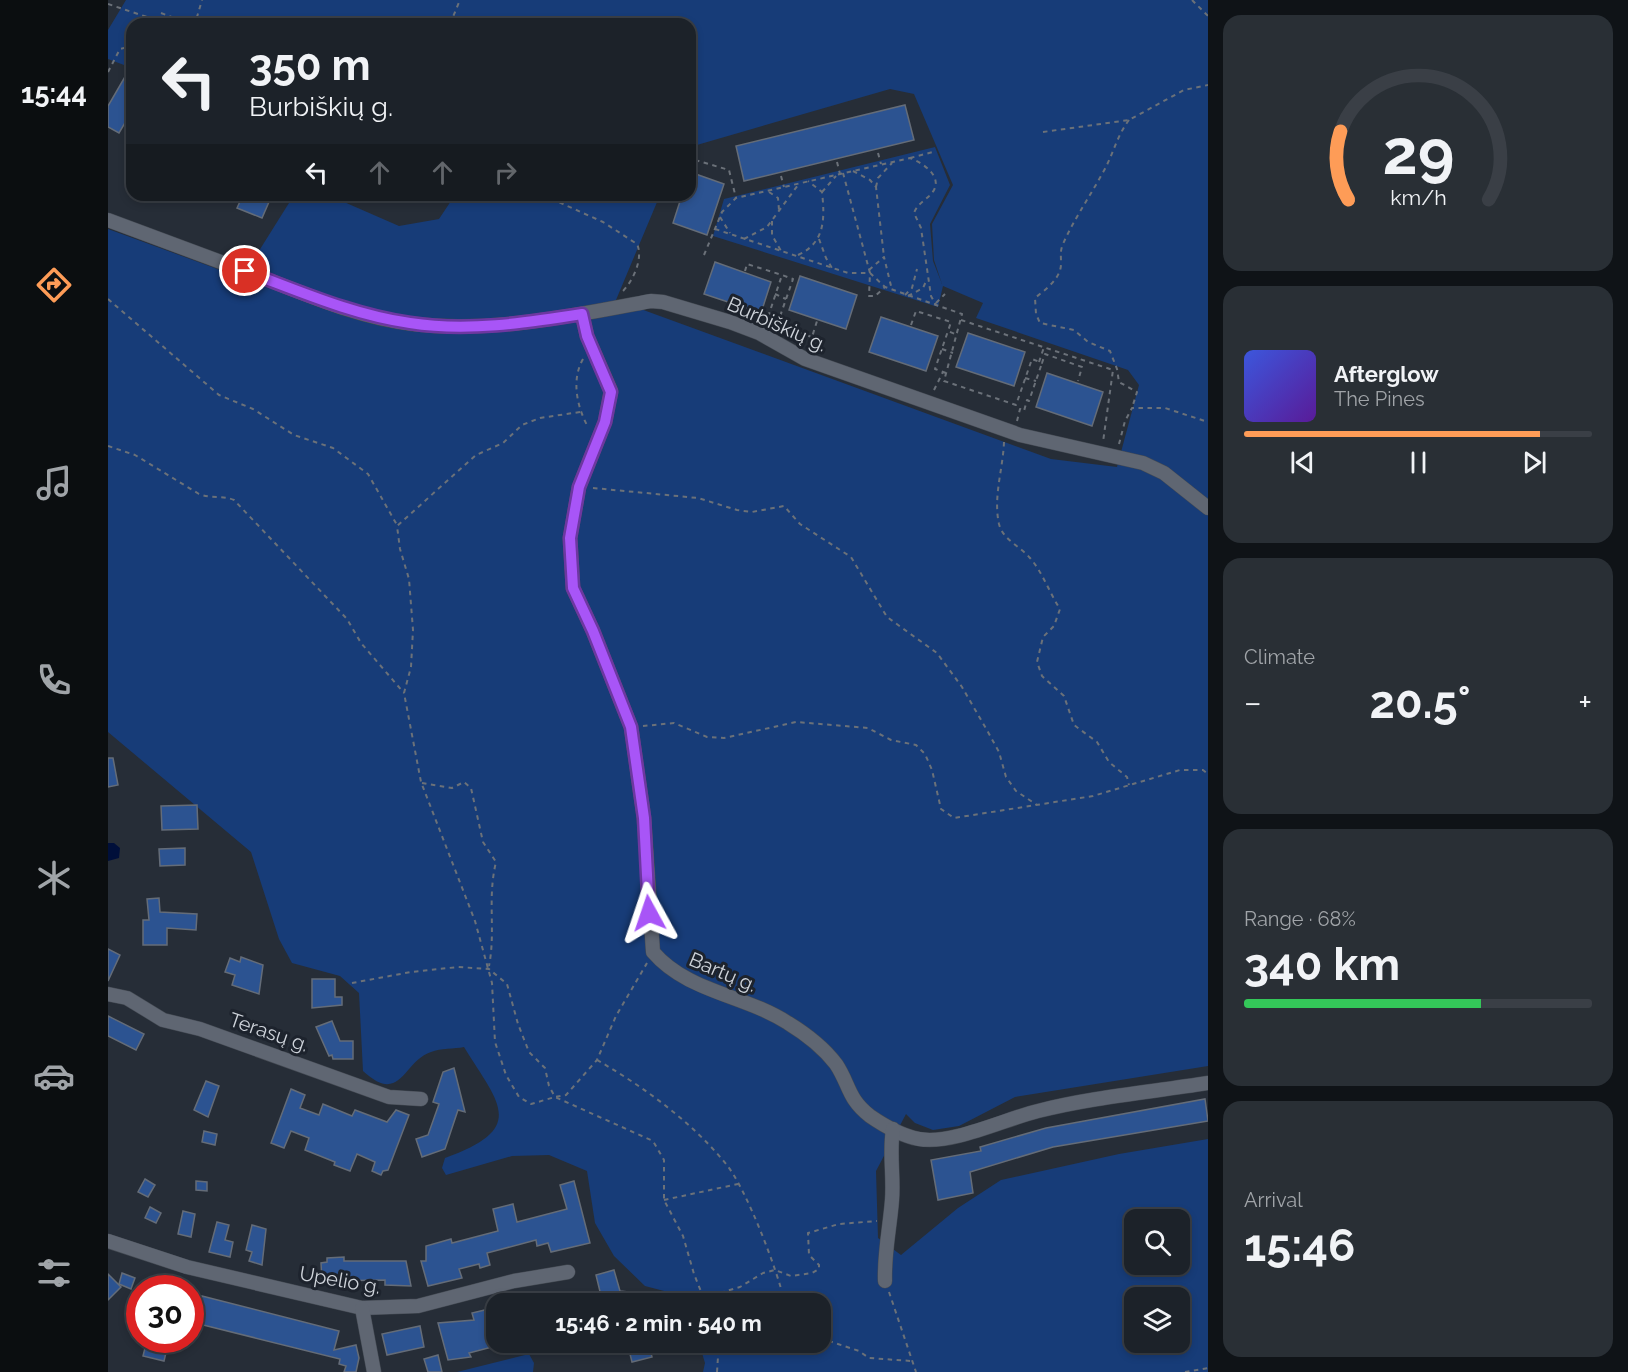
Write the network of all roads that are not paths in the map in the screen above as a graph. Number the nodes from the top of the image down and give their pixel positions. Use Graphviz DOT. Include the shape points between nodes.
graph roads {
  1 [pos="108,220"];
  2 [pos="582,314"];
  3 [pos="1208,508"];
  4 [pos="108,994"];
  5 [pos="1208,1083"];
  6 [pos="421,1099"];
  7 [pos="893,1129"];
  8 [pos="108,1241"];
  9 [pos="568,1272"];
  10 [pos="885,1281"];
  11 [pos="362,1308"];
  12 [pos="374,1372"];
  1 -- 2 [label="street, Burbiškių g." via="317,298 411,324 465,327"];
  2 -- 3 [label="street, Burbiškių g." via="651,301 730,322 805,359 1004,430 1143,463 1164,473"];
  2 -- 7 [label="street, Bartų g." via="611,392 605,422 579,487 570,538 573,588 631,727 644,818 653,952 683,978 775,1014 803,1032 837,1065 853,1101"];
  4 -- 6 [label="street, Terasų g." via="127,998 164,1020 200,1029 388,1096"];
  5 -- 7 [label="street, Bartų g." via="1041,1110 951,1137 920,1139"];
  7 -- 10 [label="street" via="889,1150 893,1198 884,1255"];
  8 -- 11 [label="street, Upelio g." via="187,1267"];
  9 -- 11 [label="street, Upelio g." via="514,1281 418,1306"];
  11 -- 12 [label="street"];
}
